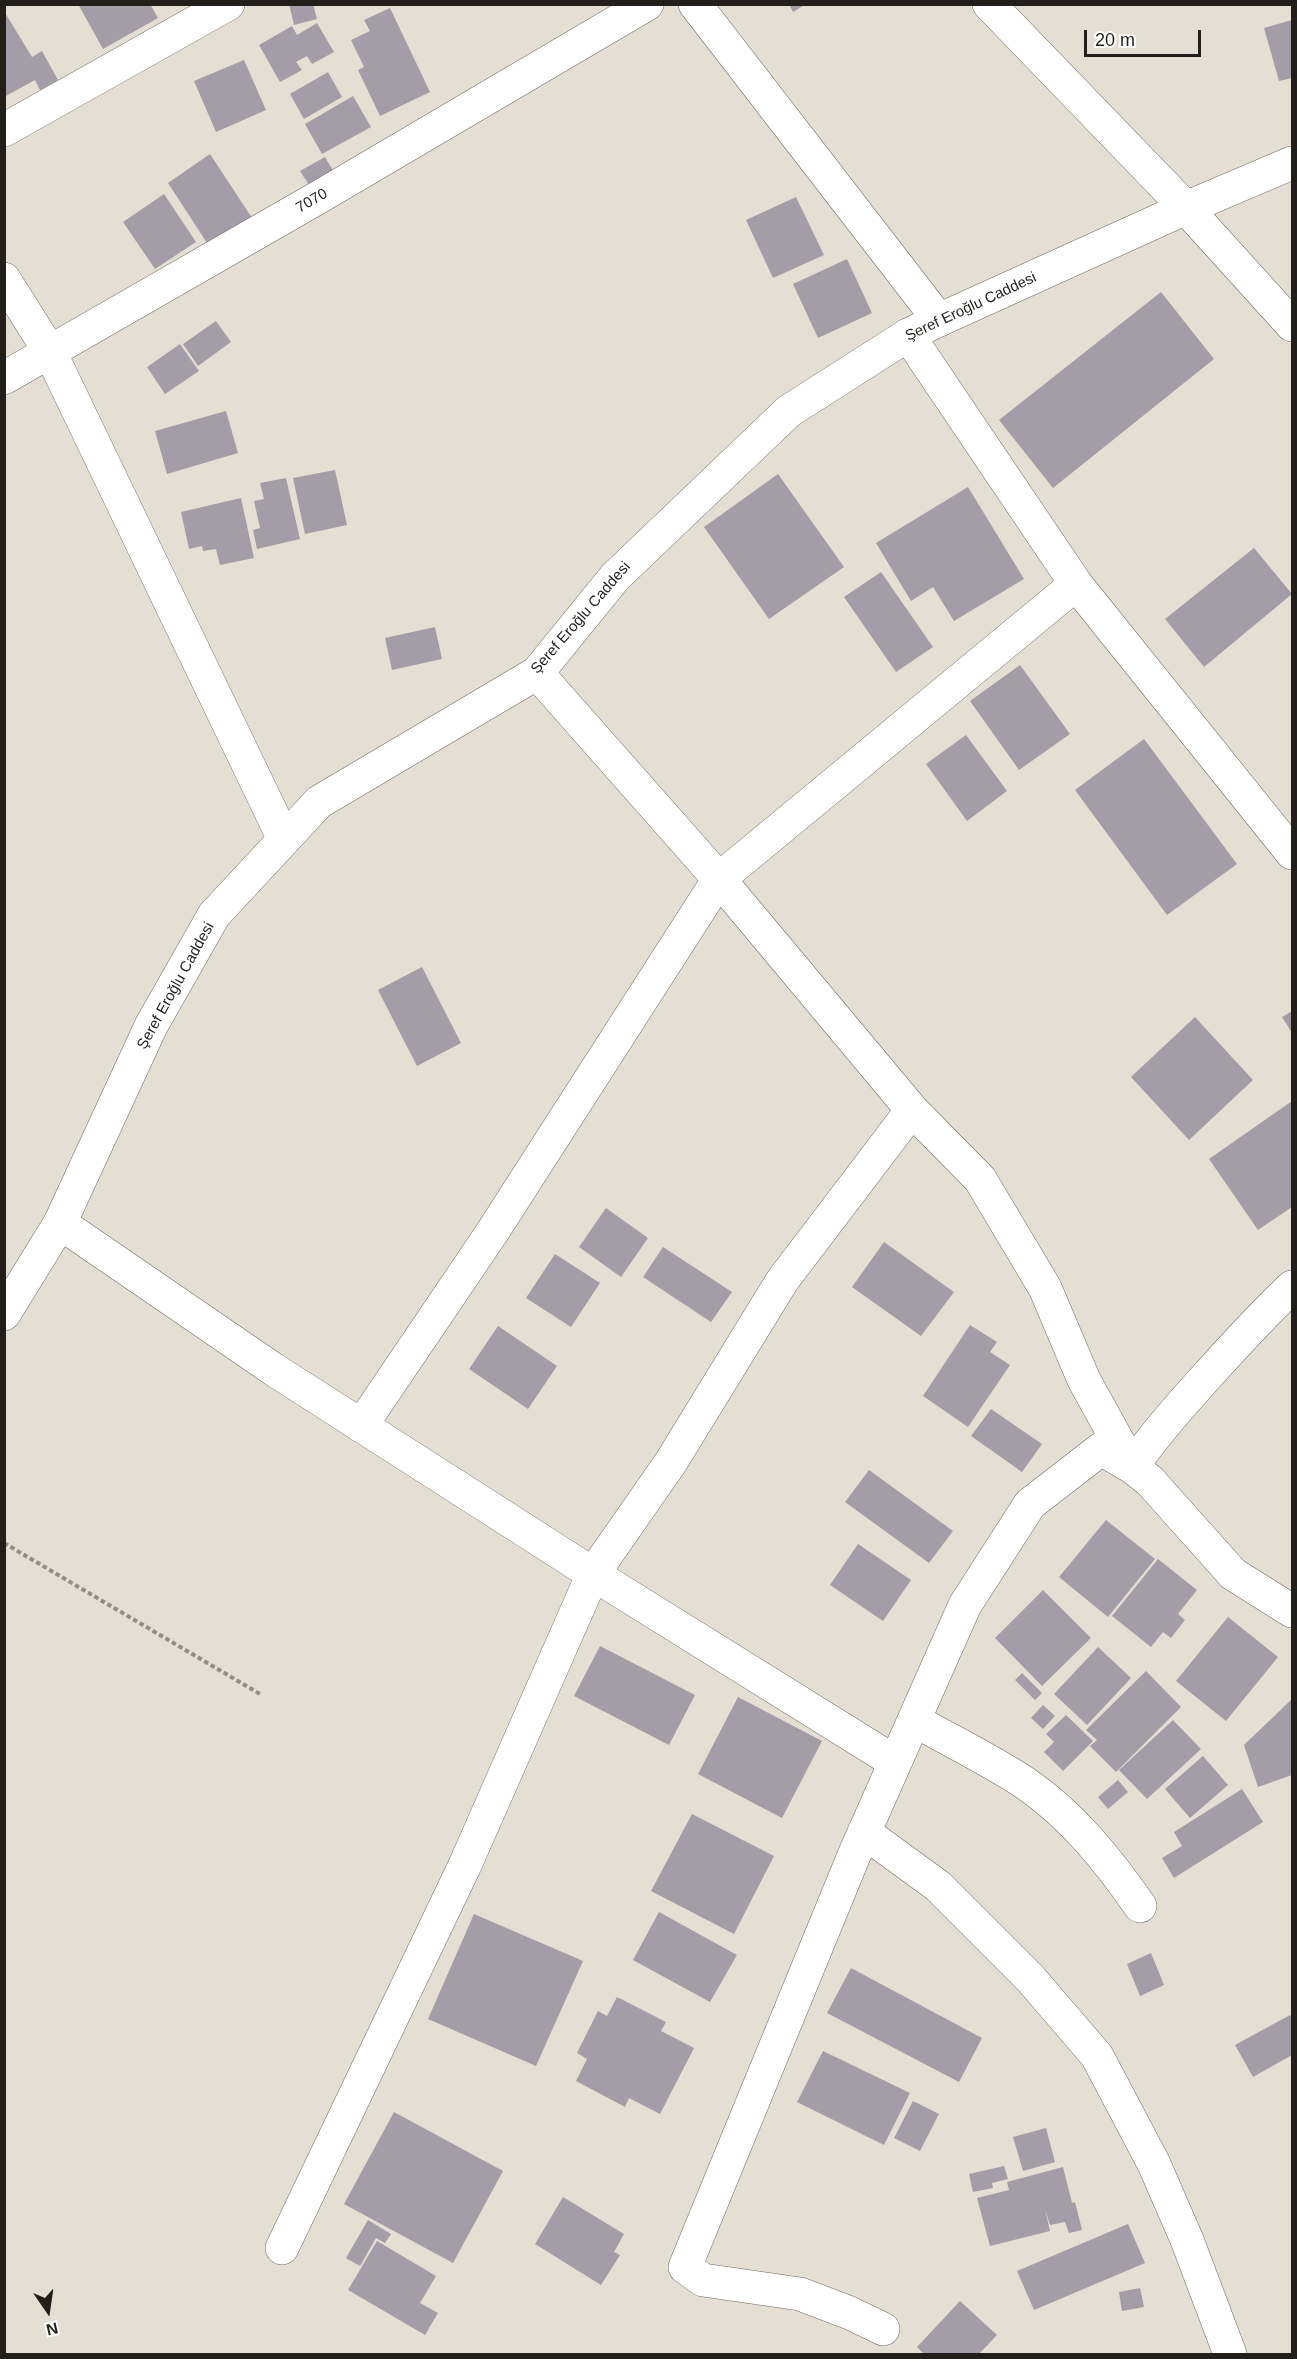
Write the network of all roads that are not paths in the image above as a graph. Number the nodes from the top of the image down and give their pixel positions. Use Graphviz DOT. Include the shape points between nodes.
graph roads {
  1 [pos="228,4"];
  2 [pos="647,4"];
  3 [pos="695,4"];
  4 [pos="989,4"];
  5 [pos="4,130"];
  6 [pos="1293,163"];
  7 [pos="1186,208"];
  8 [pos="4,279"];
  9 [pos="939,320"];
  10 [pos="1293,325"];
  11 [pos="908,335"];
  12 [pos="50,352"];
  13 [pos="4,378"];
  14 [pos="1076,584"];
  15 [pos="537,673"];
  16 [pos="285,839"];
  17 [pos="1293,853"];
  18 [pos="719,879"];
  19 [pos="912,1110"];
  20 [pos="60,1223"];
  21 [pos="1293,1287"];
  22 [pos="4,1314"];
  23 [pos="361,1426"];
  24 [pos="1132,1467"];
  25 [pos="592,1574"];
  26 [pos="1293,1611"];
  27 [pos="914,1720"];
  28 [pos="895,1762"];
  29 [pos="864,1832"];
  30 [pos="1140,1906"];
  31 [pos="282,2248"];
  32 [pos="883,2329"];
  33 [pos="1230,2355"];
  1 -- 5 [label="street"];
  2 -- 12 [label="street, 7070"];
  3 -- 9 [label="street"];
  4 -- 7 [label="street"];
  6 -- 7 [label="street, Şeref Eroğlu Caddesi"];
  7 -- 9 [label="street, Şeref Eroğlu Caddesi"];
  7 -- 10 [label="street"];
  8 -- 12 [label="street"];
  9 -- 11 [label="street, Şeref Eroğlu Caddesi"];
  11 -- 14 [label="street"];
  11 -- 15 [label="street, Şeref Eroğlu Caddesi" via="789,411 615,577"];
  12 -- 13 [label="street, 7070"];
  12 -- 16 [label="street"];
  14 -- 17 [label="street"];
  14 -- 18 [label="street"];
  15 -- 16 [label="street, Şeref Eroğlu Caddesi" via="319,802"];
  15 -- 18 [label="street"];
  16 -- 20 [label="street, Şeref Eroğlu Caddesi" via="214,915 151,1026"];
  18 -- 19 [label="street"];
  18 -- 23 [label="street" via="493,1231"];
  19 -- 24 [label="street" via="980,1179 1045,1288 1084,1380"];
  19 -- 25 [label="street" via="782,1281 671,1462"];
  20 -- 22 [label="street, Şeref Eroğlu Caddesi"];
  20 -- 23 [label="street"];
  21 -- 24 [label="street" via="1265,1312 1180,1406"];
  23 -- 25 [label="street"];
  24 -- 26 [label="street" via="1150,1481 1233,1574"];
  24 -- 27 [label="street" via="1101,1449 1030,1504 965,1605"];
  25 -- 28 [label="street"];
  25 -- 31 [label="street" via="465,1865"];
  27 -- 28 [label="street"];
  27 -- 30 [label="street" via="1026,1784 1077,1827"];
  28 -- 29 [label="street"];
  29 -- 32 [label="street" via="686,2267 703,2280 800,2294"];
  29 -- 33 [label="street" via="938,1886 1030,1978 1097,2056 1154,2164"];
}
